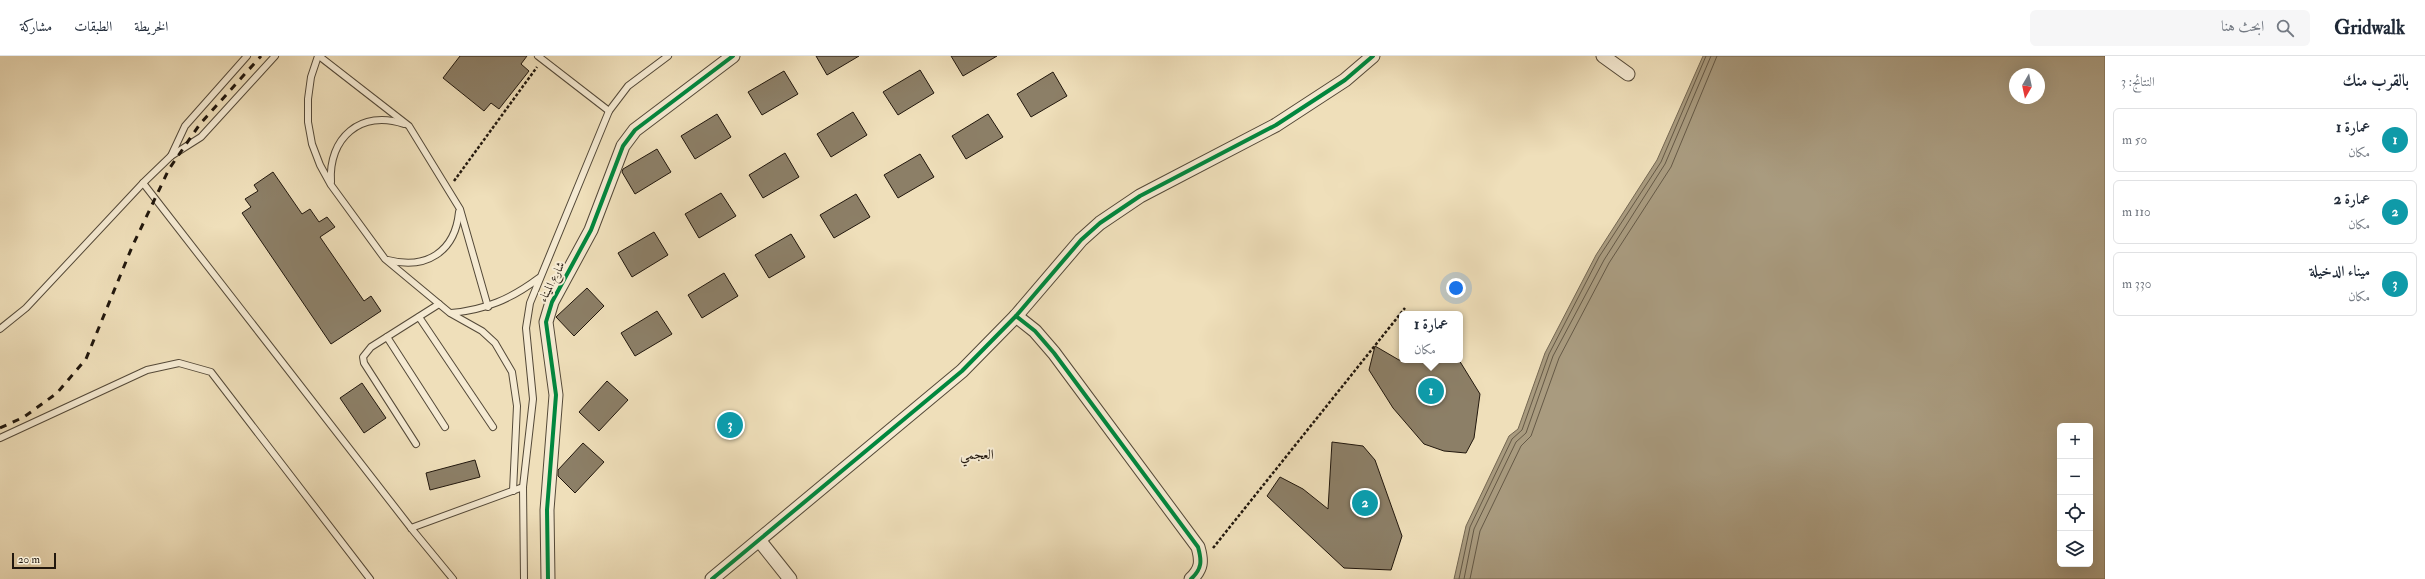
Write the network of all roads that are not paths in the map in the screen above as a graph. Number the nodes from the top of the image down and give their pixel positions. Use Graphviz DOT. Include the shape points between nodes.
graph roads {
  1 [pos="247,56"];
  2 [pos="275,56"];
  3 [pos="318,56"];
  4 [pos="668,56"];
  5 [pos="733,56"];
  6 [pos="1373,56"];
  7 [pos="1603,56"];
  8 [pos="540,58"];
  9 [pos="1628,74"];
  10 [pos="609,111"];
  11 [pos="409,126"];
  12 [pos="171,156"];
  13 [pos="143,183"];
  14 [pos="331,185"];
  15 [pos="460,209"];
  16 [pos="385,259"];
  17 [pos="538,278"];
  18 [pos="439,304"];
  19 [pos="488,307"];
  20 [pos="450,313"];
  21 [pos="1016,316"];
  22 [pos="419,317"];
  23 [pos="0,329"];
  24 [pos="387,337"];
  25 [pos="494,426"];
  26 [pos="446,427"];
  27 [pos="0,438"];
  28 [pos="416,444"];
  29 [pos="523,487"];
  30 [pos="513,491"];
  31 [pos="411,528"];
  32 [pos="760,540"];
  33 [pos="370,579"];
  34 [pos="454,579"];
  35 [pos="524,579"];
  36 [pos="548,579"];
  37 [pos="712,579"];
  38 [pos="790,579"];
  39 [pos="1191,579"];
  1 -- 12 [label="lane" via="186,126"];
  2 -- 12 [label="lane" via="201,137"];
  3 -- 11 [label="lane"];
  3 -- 14 [label="lane" via="311,77 308,122 312,144"];
  4 -- 10 [label="lane" via="628,86"];
  5 -- 36 [label="street, شارع الميناء" via="635,130 623,146 591,230 552,302 546,332 556,395 548,510"];
  6 -- 21 [label="street" via="1345,80 1276,125 1115,211 1081,240"];
  7 -- 9 [label="street"];
  8 -- 10 [label="lane"];
  10 -- 17 [label="lane"];
  11 -- 14 [label="lane" via="393,120 375,120 358,125 334,150 330,167"];
  11 -- 15 [label="lane"];
  12 -- 13 [label="lane"];
  13 -- 23 [label="lane" via="26,308"];
  13 -- 31 [label="lane"];
  14 -- 16 [label="lane"];
  15 -- 16 [label="lane" via="458,226 436,255 420,262 402,263"];
  15 -- 19 [label="lane"];
  16 -- 18 [label="lane"];
  17 -- 19 [label="lane" via="506,300"];
  17 -- 29 [label="lane" via="526,328 533,399"];
  18 -- 20 [label="lane"];
  18 -- 22 [label="lane"];
  19 -- 20 [label="lane"];
  20 -- 30 [label="lane" via="482,331 495,343 512,372 517,406"];
  21 -- 32 [label="street" via="962,371"];
  21 -- 39 [label="street" via="1035,331 1054,353 1198,547 1202,561 1198,572"];
  22 -- 24 [label="lane"];
  22 -- 25 [label="lane"];
  24 -- 26 [label="lane"];
  24 -- 28 [label="lane" via="366,351 364,364"];
  27 -- 33 [label="lane" via="147,370 179,363 211,372"];
  29 -- 30 [label="lane"];
  29 -- 35 [label="lane"];
  30 -- 31 [label="lane"];
  31 -- 34 [label="lane"];
  32 -- 37 [label="street"];
  32 -- 38 [label="street"];
}
